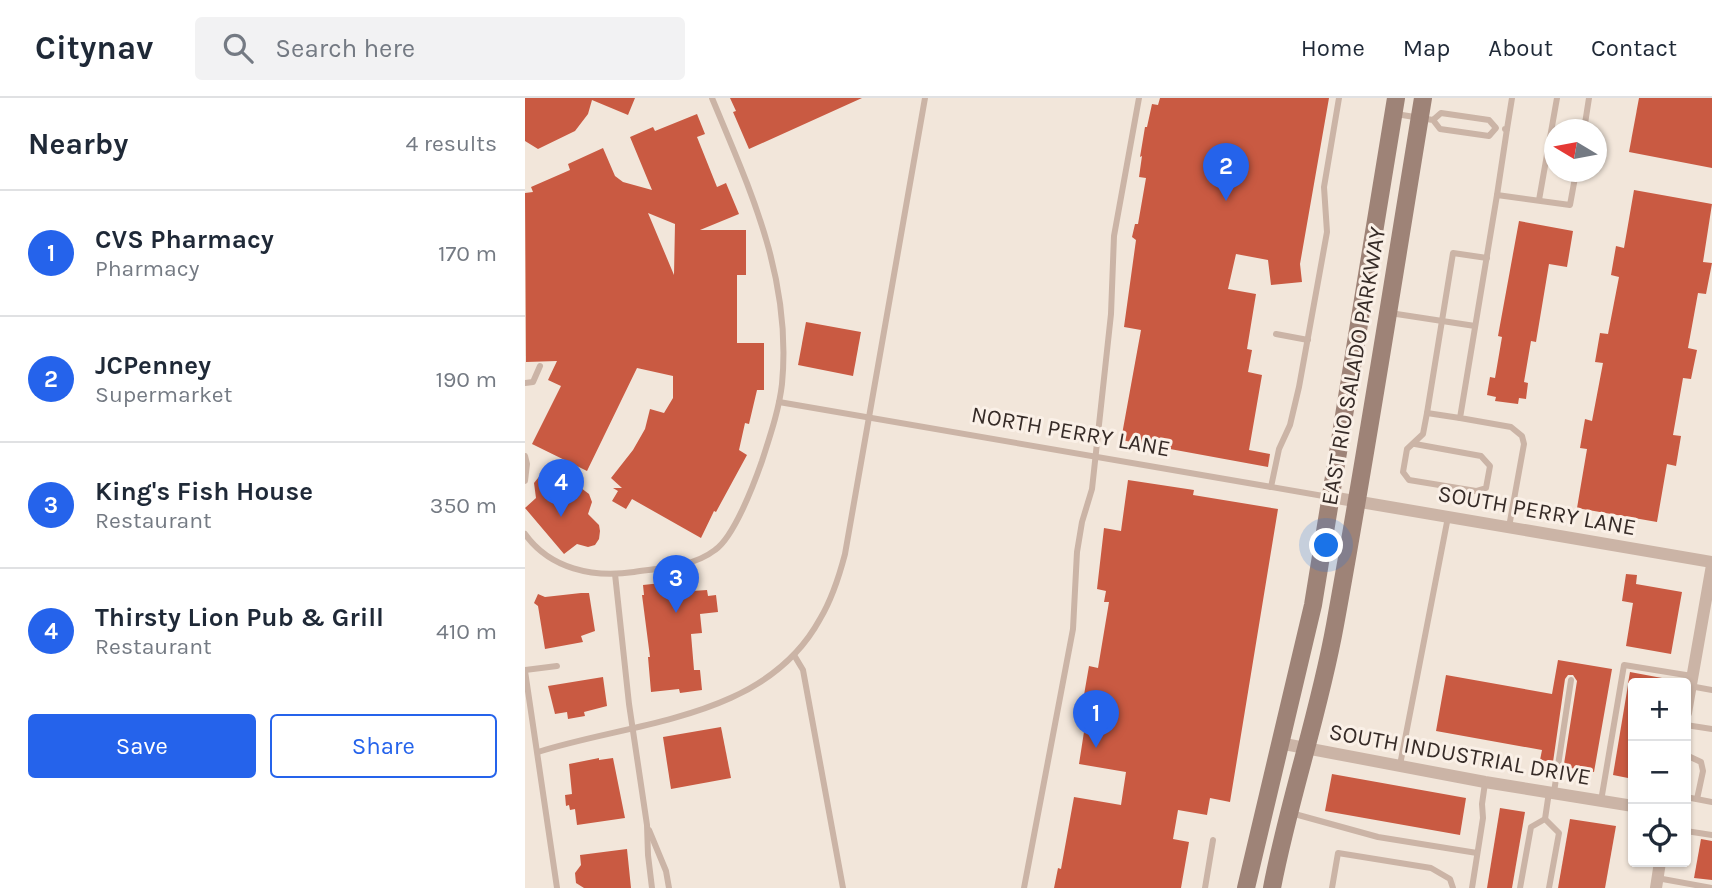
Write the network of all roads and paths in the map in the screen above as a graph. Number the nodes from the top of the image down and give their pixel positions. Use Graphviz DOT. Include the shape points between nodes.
graph roads {
  1 [pos="712,98"];
  2 [pos="925,98"];
  3 [pos="1139,98"];
  4 [pos="1339,98"];
  5 [pos="1423,98"];
  6 [pos="1512,98"];
  7 [pos="1557,98"];
  8 [pos="1589,98"];
  9 [pos="1395,106"];
  10 [pos="1426,119"];
  11 [pos="1586,119"];
  12 [pos="1496,128"];
  13 [pos="1507,130"];
  14 [pos="1574,182"];
  15 [pos="1497,194"];
  16 [pos="1539,200"];
  17 [pos="1487,258"];
  18 [pos="1387,313"];
  19 [pos="1442,321"];
  20 [pos="1475,326"];
  21 [pos="1276,334"];
  22 [pos="1308,340"];
  23 [pos="540,366"];
  24 [pos="525,383"];
  25 [pos="779,402"];
  26 [pos="1427,413"];
  27 [pos="868,417"];
  28 [pos="1460,418"];
  29 [pos="1415,444"];
  30 [pos="525,456"];
  31 [pos="1094,457"];
  32 [pos="525,481"];
  33 [pos="1271,487"];
  34 [pos="1331,498"];
  35 [pos="1355,501"];
  36 [pos="1448,517"];
  37 [pos="1509,527"];
  38 [pos="525,534"];
  39 [pos="1712,564"];
  40 [pos="615,575"];
  41 [pos="1708,610"];
  42 [pos="793,654"];
  43 [pos="557,666"];
  44 [pos="525,671"];
  45 [pos="1678,678"];
  46 [pos="1571,680"];
  47 [pos="1691,681"];
  48 [pos="1712,690"];
  49 [pos="1691,726"];
  50 [pos="633,728"];
  51 [pos="1712,729"];
  52 [pos="1279,743"];
  53 [pos="1307,747"];
  54 [pos="538,752"];
  55 [pos="1691,757"];
  56 [pos="1400,765"];
  57 [pos="1485,782"];
  58 [pos="1552,792"];
  59 [pos="1691,798"];
  60 [pos="1697,799"];
  61 [pos="1601,801"];
  62 [pos="1712,802"];
  63 [pos="1628,805"];
  64 [pos="1289,812"];
  65 [pos="1545,818"];
  66 [pos="647,825"];
  67 [pos="1691,832"];
  68 [pos="1712,835"];
  69 [pos="1213,840"];
  70 [pos="1477,853"];
  71 [pos="1657,883"];
  72 [pos="557,888"];
  73 [pos="652,888"];
  74 [pos="669,888"];
  75 [pos="843,888"];
  76 [pos="1024,888"];
  77 [pos="1205,888"];
  78 [pos="1246,888"];
  79 [pos="1272,888"];
  80 [pos="1332,888"];
  81 [pos="1453,888"];
  82 [pos="1472,888"];
  83 [pos="1520,888"];
  84 [pos="1549,888"];
  85 [pos="1712,888"];
  1 -- 25 [label="lane" via="766,231 780,293 784,348"];
  2 -- 27 [label="lane"];
  3 -- 31 [label="lane" via="1114,236 1111,314"];
  4 -- 22 [label="lane" via="1324,187 1327,232"];
  5 -- 10 [label="main road, EAST RIO SALADO PARKWAY"];
  6 -- 13 [label="lane"];
  7 -- 16 [label="lane"];
  8 -- 11 [label="lane"];
  9 -- 10 [label="lane"];
  9 -- 34 [label="main road, EAST RIO SALADO PARKWAY"];
  10 -- 12 [label="lane" via="1441,113 1489,120"];
  10 -- 12 [label="lane" via="1440,129 1489,136"];
  10 -- 18 [label="main road, EAST RIO SALADO PARKWAY"];
  12 -- 13 [label="lane"];
  13 -- 15 [label="lane"];
  14 -- 16 [label="lane" via="1570,205"];
  15 -- 16 [label="lane"];
  15 -- 17 [label="lane"];
  17 -- 19 [label="lane" via="1453,253"];
  17 -- 20 [label="lane"];
  18 -- 19 [label="lane"];
  18 -- 35 [label="main road, EAST RIO SALADO PARKWAY"];
  19 -- 20 [label="lane"];
  19 -- 26 [label="lane"];
  20 -- 28 [label="lane"];
  21 -- 22 [label="lane"];
  22 -- 33 [label="lane"];
  23 -- 24 [label="lane" via="533,382"];
  25 -- 27 [label="lane, NORTH PERRY LANE"];
  25 -- 40 [label="lane" via="752,486 716,550 685,565"];
  26 -- 28 [label="lane"];
  26 -- 29 [label="lane" via="1423,434"];
  27 -- 31 [label="lane, NORTH PERRY LANE"];
  27 -- 42 [label="lane" via="835,588 820,620"];
  28 -- 37 [label="lane" via="1511,427 1523,436"];
  29 -- 29 [label="lane" via="1407,449 1403,472 1409,480 1476,491 1486,488 1490,466 1481,456"];
  30 -- 32 [label="lane"];
  31 -- 33 [label="lane, NORTH PERRY LANE"];
  31 -- 76 [label="lane" via="1079,539 1073,629"];
  33 -- 34 [label="lane, NORTH PERRY LANE"];
  34 -- 35 [label="street, NORTH PERRY LANE"];
  34 -- 52 [label="main road, EAST RIO SALADO PARKWAY" via="1313,606"];
  35 -- 36 [label="street, SOUTH PERRY LANE"];
  35 -- 53 [label="main road, EAST RIO SALADO PARKWAY" via="1334,628"];
  36 -- 37 [label="street, SOUTH PERRY LANE"];
  36 -- 56 [label="lane"];
  37 -- 39 [label="street, SOUTH PERRY LANE"];
  38 -- 40 [label="lane" via="555,562"];
  39 -- 41 [label="street"];
  40 -- 50 [label="lane"];
  41 -- 47 [label="street"];
  42 -- 50 [label="lane" via="769,677 738,696"];
  42 -- 75 [label="lane" via="803,670"];
  43 -- 44 [label="lane"];
  44 -- 54 [label="lane"];
  45 -- 61 [label="lane" via="1624,665"];
  46 -- 58 [label="lane"];
  47 -- 48 [label="lane"];
  49 -- 51 [label="lane"];
  50 -- 54 [label="lane"];
  50 -- 66 [label="lane"];
  52 -- 53 [label="street, SOUTH INDUSTRIAL DRIVE"];
  52 -- 78 [label="main road, EAST RIO SALADO PARKWAY"];
  53 -- 56 [label="street, SOUTH INDUSTRIAL DRIVE"];
  53 -- 64 [label="main road, EAST RIO SALADO PARKWAY"];
  54 -- 72 [label="lane"];
  55 -- 60 [label="lane" via="1701,762 1703,771"];
  56 -- 57 [label="street, SOUTH INDUSTRIAL DRIVE"];
  57 -- 58 [label="street, SOUTH INDUSTRIAL DRIVE"];
  57 -- 70 [label="lane"];
  58 -- 61 [label="street, SOUTH INDUSTRIAL DRIVE"];
  58 -- 65 [label="lane"];
  59 -- 60 [label="lane"];
  60 -- 62 [label="lane"];
  61 -- 63 [label="street, SOUTH INDUSTRIAL DRIVE"];
  64 -- 70 [label="lane" via="1378,837"];
  64 -- 79 [label="main road, EAST RIO SALADO PARKWAY"];
  65 -- 83 [label="lane" via="1531,827"];
  65 -- 84 [label="lane" via="1559,833"];
  66 -- 73 [label="lane"];
  66 -- 74 [label="lane"];
  67 -- 68 [label="lane"];
  69 -- 77 [label="lane"];
  70 -- 82 [label="lane"];
  71 -- 85 [label="lane"];
  80 -- 81 [label="lane" via="1338,853 1431,868 1450,879"];
}
